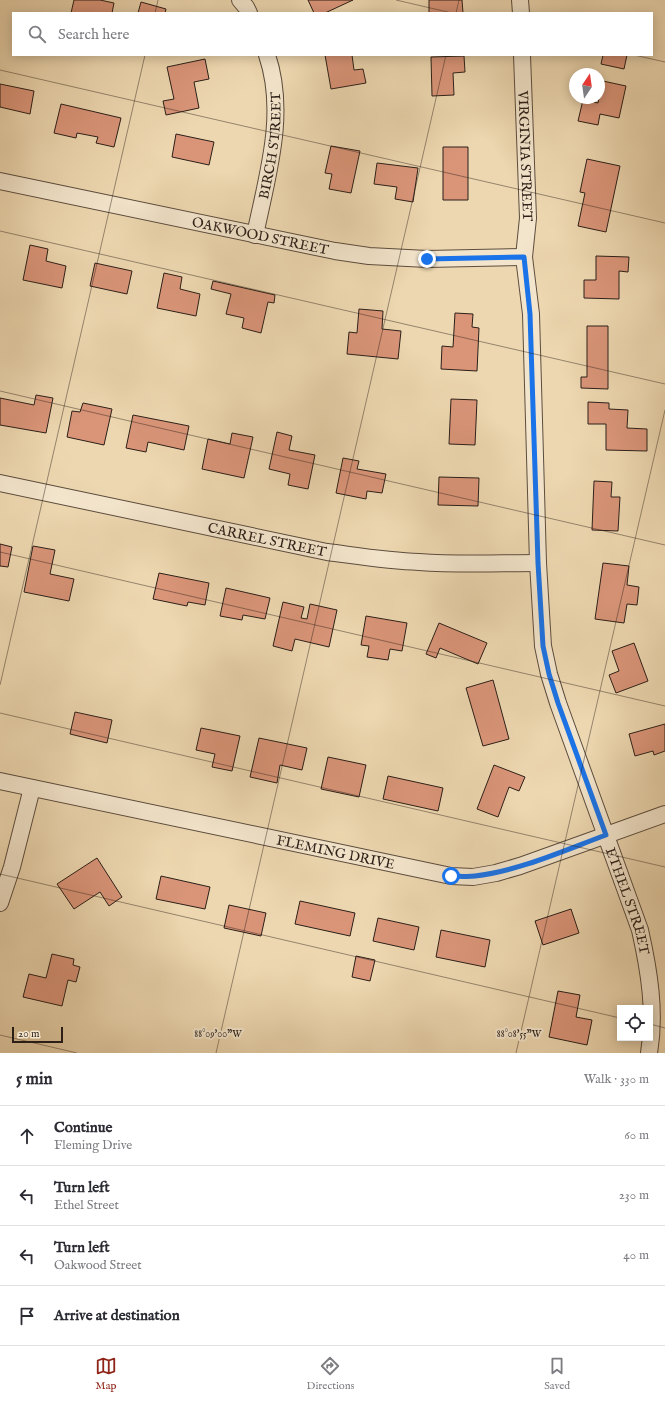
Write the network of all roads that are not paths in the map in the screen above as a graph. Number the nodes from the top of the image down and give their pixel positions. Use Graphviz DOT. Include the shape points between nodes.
graph roads {
  1 [pos="240,0"];
  2 [pos="520,0"];
  3 [pos="248,12"];
  4 [pos="521,12"];
  5 [pos="267,56"];
  6 [pos="522,56"];
  7 [pos="0,181"];
  8 [pos="255,235"];
  9 [pos="524,257"];
  10 [pos="0,483"];
  11 [pos="538,563"];
  12 [pos="0,781"];
  13 [pos="32,788"];
  14 [pos="665,814"];
  15 [pos="606,835"];
  16 [pos="0,903"];
  17 [pos="649,1053"];
  1 -- 3 [label="street"];
  2 -- 4 [label="street"];
  5 -- 8 [label="street, BIRCH STREET" via="274,83 276,118"];
  6 -- 9 [label="street, VIRGINIA STREET" via="528,218"];
  7 -- 8 [label="street, OAKWOOD STREET"];
  8 -- 9 [label="street, OAKWOOD STREET" via="369,256 427,259"];
  9 -- 11 [label="street, ETHEL STREET" via="530,314"];
  10 -- 11 [label="street, CARREL STREET" via="327,552 418,562"];
  11 -- 15 [label="street, ETHEL STREET" via="543,646 549,674"];
  12 -- 13 [label="street, FLEMING DRIVE"];
  13 -- 15 [label="street, FLEMING DRIVE" via="451,876 473,877 496,873"];
  13 -- 16 [label="street"];
  14 -- 15 [label="street, FLEMING DRIVE"];
  15 -- 17 [label="street, ETHEL STREET" via="640,930 648,964 652,1028"];
}
